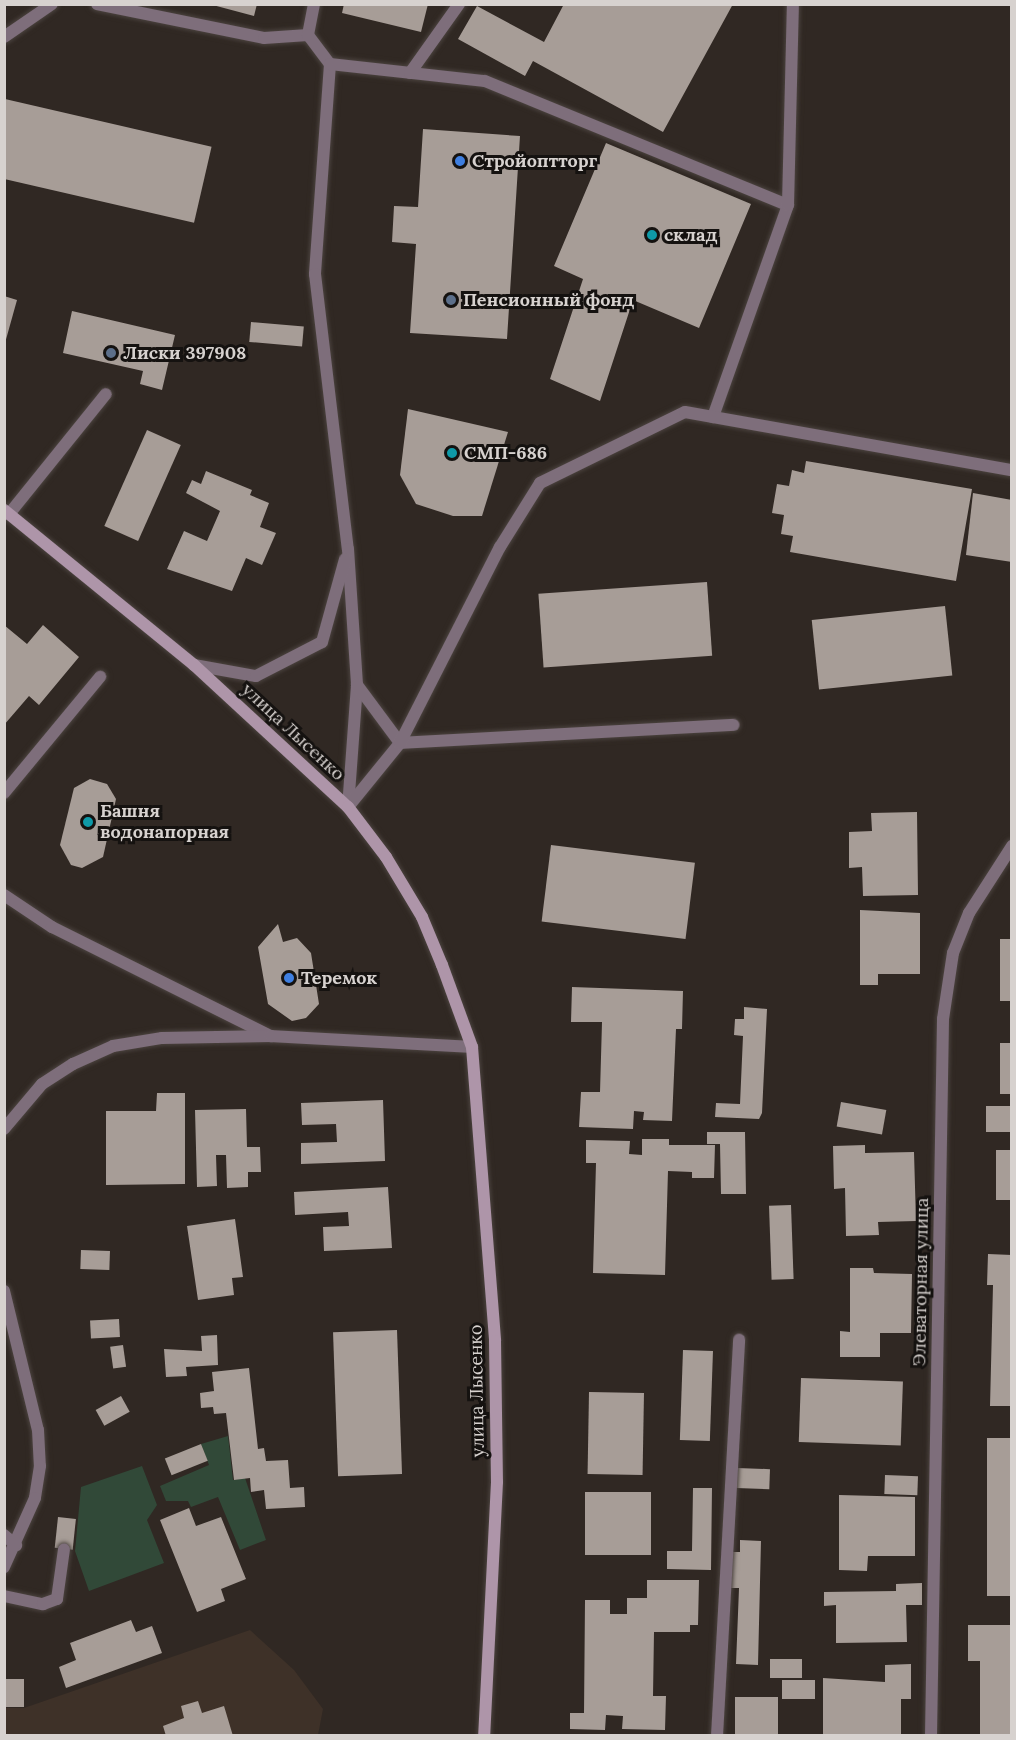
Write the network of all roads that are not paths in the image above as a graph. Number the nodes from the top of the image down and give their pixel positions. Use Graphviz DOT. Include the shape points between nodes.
graph roads {
  1 [pos="52,4"];
  2 [pos="96,4"];
  3 [pos="314,4"];
  4 [pos="459,4"];
  5 [pos="793,4"];
  6 [pos="308,35"];
  7 [pos="4,38"];
  8 [pos="330,64"];
  9 [pos="410,73"];
  10 [pos="788,205"];
  11 [pos="106,394"];
  12 [pos="714,417"];
  13 [pos="1011,470"];
  14 [pos="7,512"];
  15 [pos="348,549"];
  16 [pos="194,665"];
  17 [pos="100,677"];
  18 [pos="357,685"];
  19 [pos="734,724"];
  20 [pos="400,743"];
  21 [pos="4,793"];
  22 [pos="348,807"];
  23 [pos="1011,846"];
  24 [pos="4,895"];
  25 [pos="272,1036"];
  26 [pos="471,1047"];
  27 [pos="4,1129"];
  28 [pos="4,1291"];
  29 [pos="738,1340"];
  30 [pos="4,1535"];
  31 [pos="16,1545"];
  32 [pos="64,1549"];
  33 [pos="4,1567"];
  34 [pos="4,1596"];
  35 [pos="484,1736"];
  36 [pos="717,1736"];
  37 [pos="931,1736"];
  1 -- 7 [label="street"];
  2 -- 6 [label="street" via="264,38"];
  3 -- 6 [label="street"];
  4 -- 9 [label="street"];
  5 -- 10 [label="street"];
  6 -- 8 [label="street"];
  8 -- 9 [label="street"];
  8 -- 15 [label="street" via="315,274"];
  9 -- 10 [label="street" via="485,81"];
  10 -- 12 [label="street"];
  11 -- 14 [label="street"];
  12 -- 13 [label="street"];
  12 -- 20 [label="street" via="685,412 540,483 500,547"];
  14 -- 16 [label="main road, улица Лысенко"];
  15 -- 16 [label="street" via="322,642 256,676"];
  15 -- 18 [label="street"];
  16 -- 22 [label="main road, улица Лысенко"];
  17 -- 21 [label="street"];
  18 -- 20 [label="street"];
  18 -- 22 [label="street"];
  19 -- 20 [label="street"];
  20 -- 22 [label="street"];
  22 -- 26 [label="main road, улица Лысенко" via="386,856 422,917"];
  23 -- 37 [label="street, Элеваторная улица" via="969,913 953,953 943,1019"];
  24 -- 25 [label="street" via="52,927"];
  25 -- 26 [label="street"];
  25 -- 27 [label="street" via="162,1038 113,1046 72,1064 42,1084"];
  26 -- 35 [label="main road, улица Лысенко" via="495,1341 497,1482"];
  28 -- 31 [label="street" via="38,1430 40,1466 35,1498"];
  29 -- 36 [label="street"];
  30 -- 31 [label="street"];
  31 -- 33 [label="street"];
  32 -- 34 [label="street" via="57,1599 43,1604"];
}
